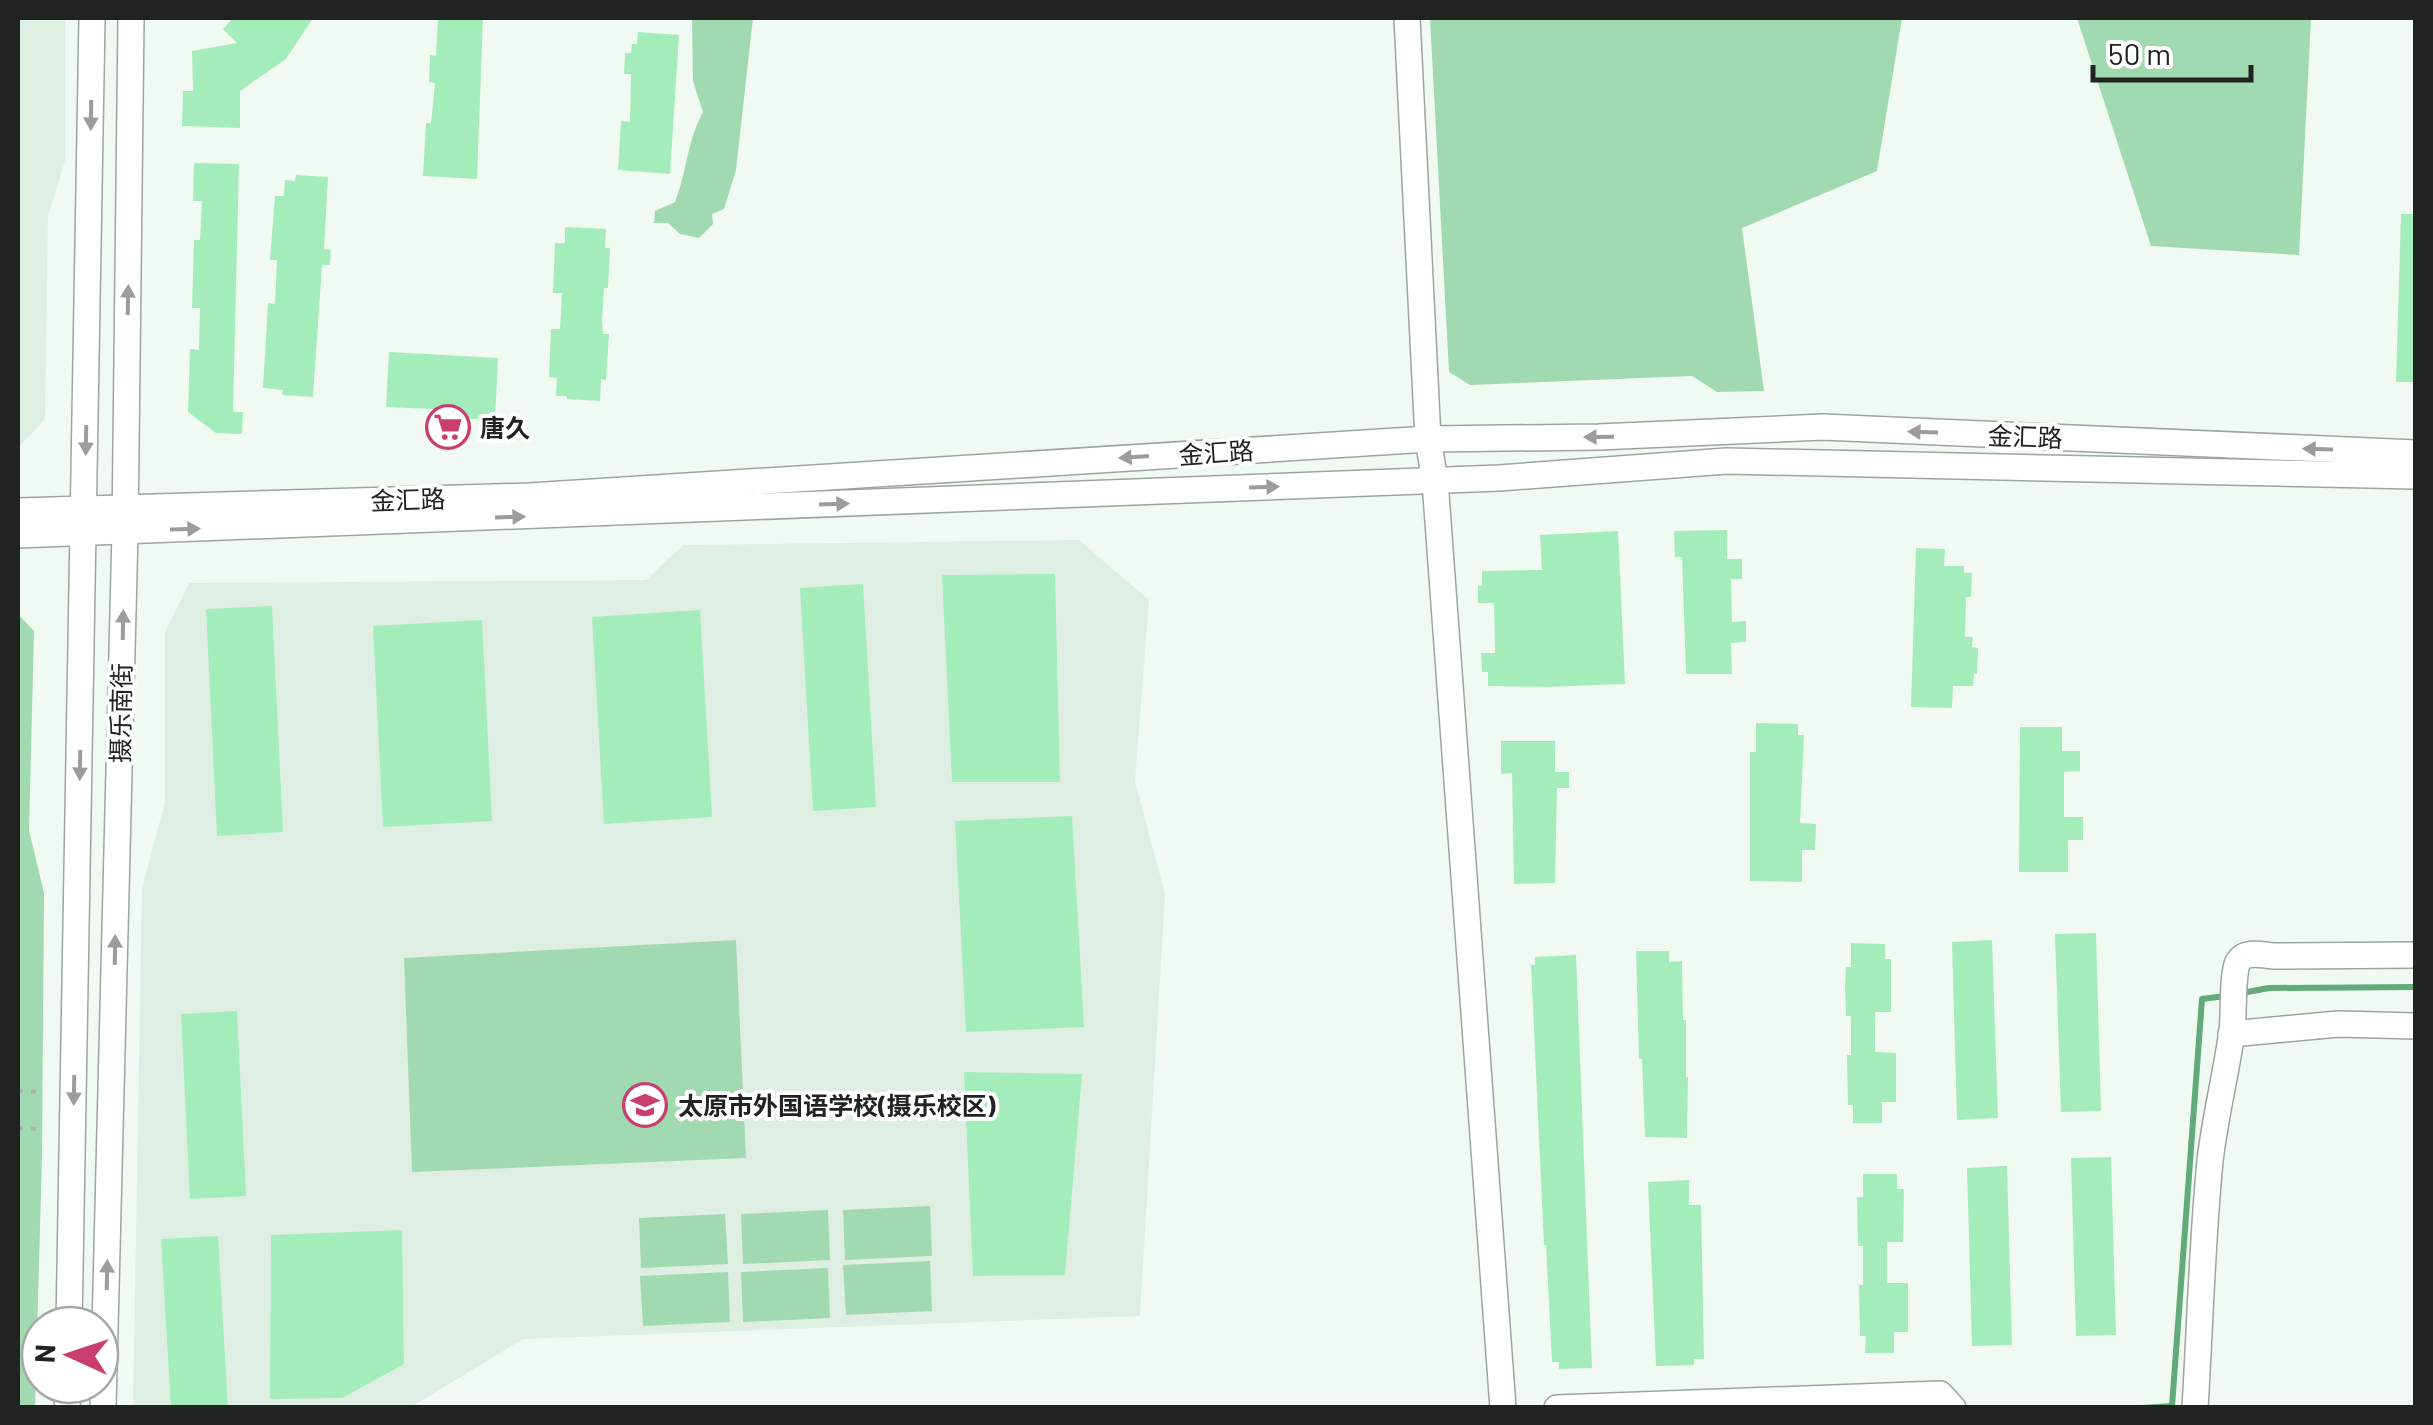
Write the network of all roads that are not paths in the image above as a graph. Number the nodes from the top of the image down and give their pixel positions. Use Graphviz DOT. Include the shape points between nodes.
graph roads {
  1 [pos="92,18"];
  2 [pos="131,18"];
  3 [pos="1407,18"];
  4 [pos="1428,439"];
  5 [pos="2416,453"];
  6 [pos="2416,476"];
  7 [pos="1434,480"];
  8 [pos="18,511"];
  9 [pos="85,519"];
  10 [pos="125,520"];
  11 [pos="18,535"];
  12 [pos="2416,955"];
  13 [pos="2416,1026"];
  14 [pos="2232,1034"];
  15 [pos="69,1305"];
  16 [pos="1953,1407"];
  17 [pos="104,1408"];
  18 [pos="1502,1408"];
  19 [pos="1558,1408"];
  20 [pos="2195,1408"];
  1 -- 9 [label="street, 摄乐南街, one-way"];
  10 -- 2 [label="street, 摄乐南街, one-way"];
  3 -- 4 [label="street"];
  5 -- 4 [label="street, 金汇路, one-way" via="1823,428"];
  4 -- 7 [label="street"];
  4 -- 10 [label="street, 金汇路, one-way"];
  6 -- 7 [label="street, 金汇路" via="1727,461"];
  10 -- 7 [label="street, 金汇路, one-way"];
  7 -- 18 [label="street"];
  8 -- 9 [label="street, 金汇路"];
  9 -- 10 [label="street, 金汇路"];
  9 -- 11 [label="street, 金汇路"];
  9 -- 15 [label="street, 摄乐南街, one-way"];
  17 -- 10 [label="street, 摄乐南街, one-way"];
  12 -- 14 [label="street" via="2245,955 2236,972"];
  13 -- 14 [label="street" via="2338,1024"];
  14 -- 20 [label="street" via="2210,1159"];
  16 -- 19 [label="street" via="1940,1394"];
}
